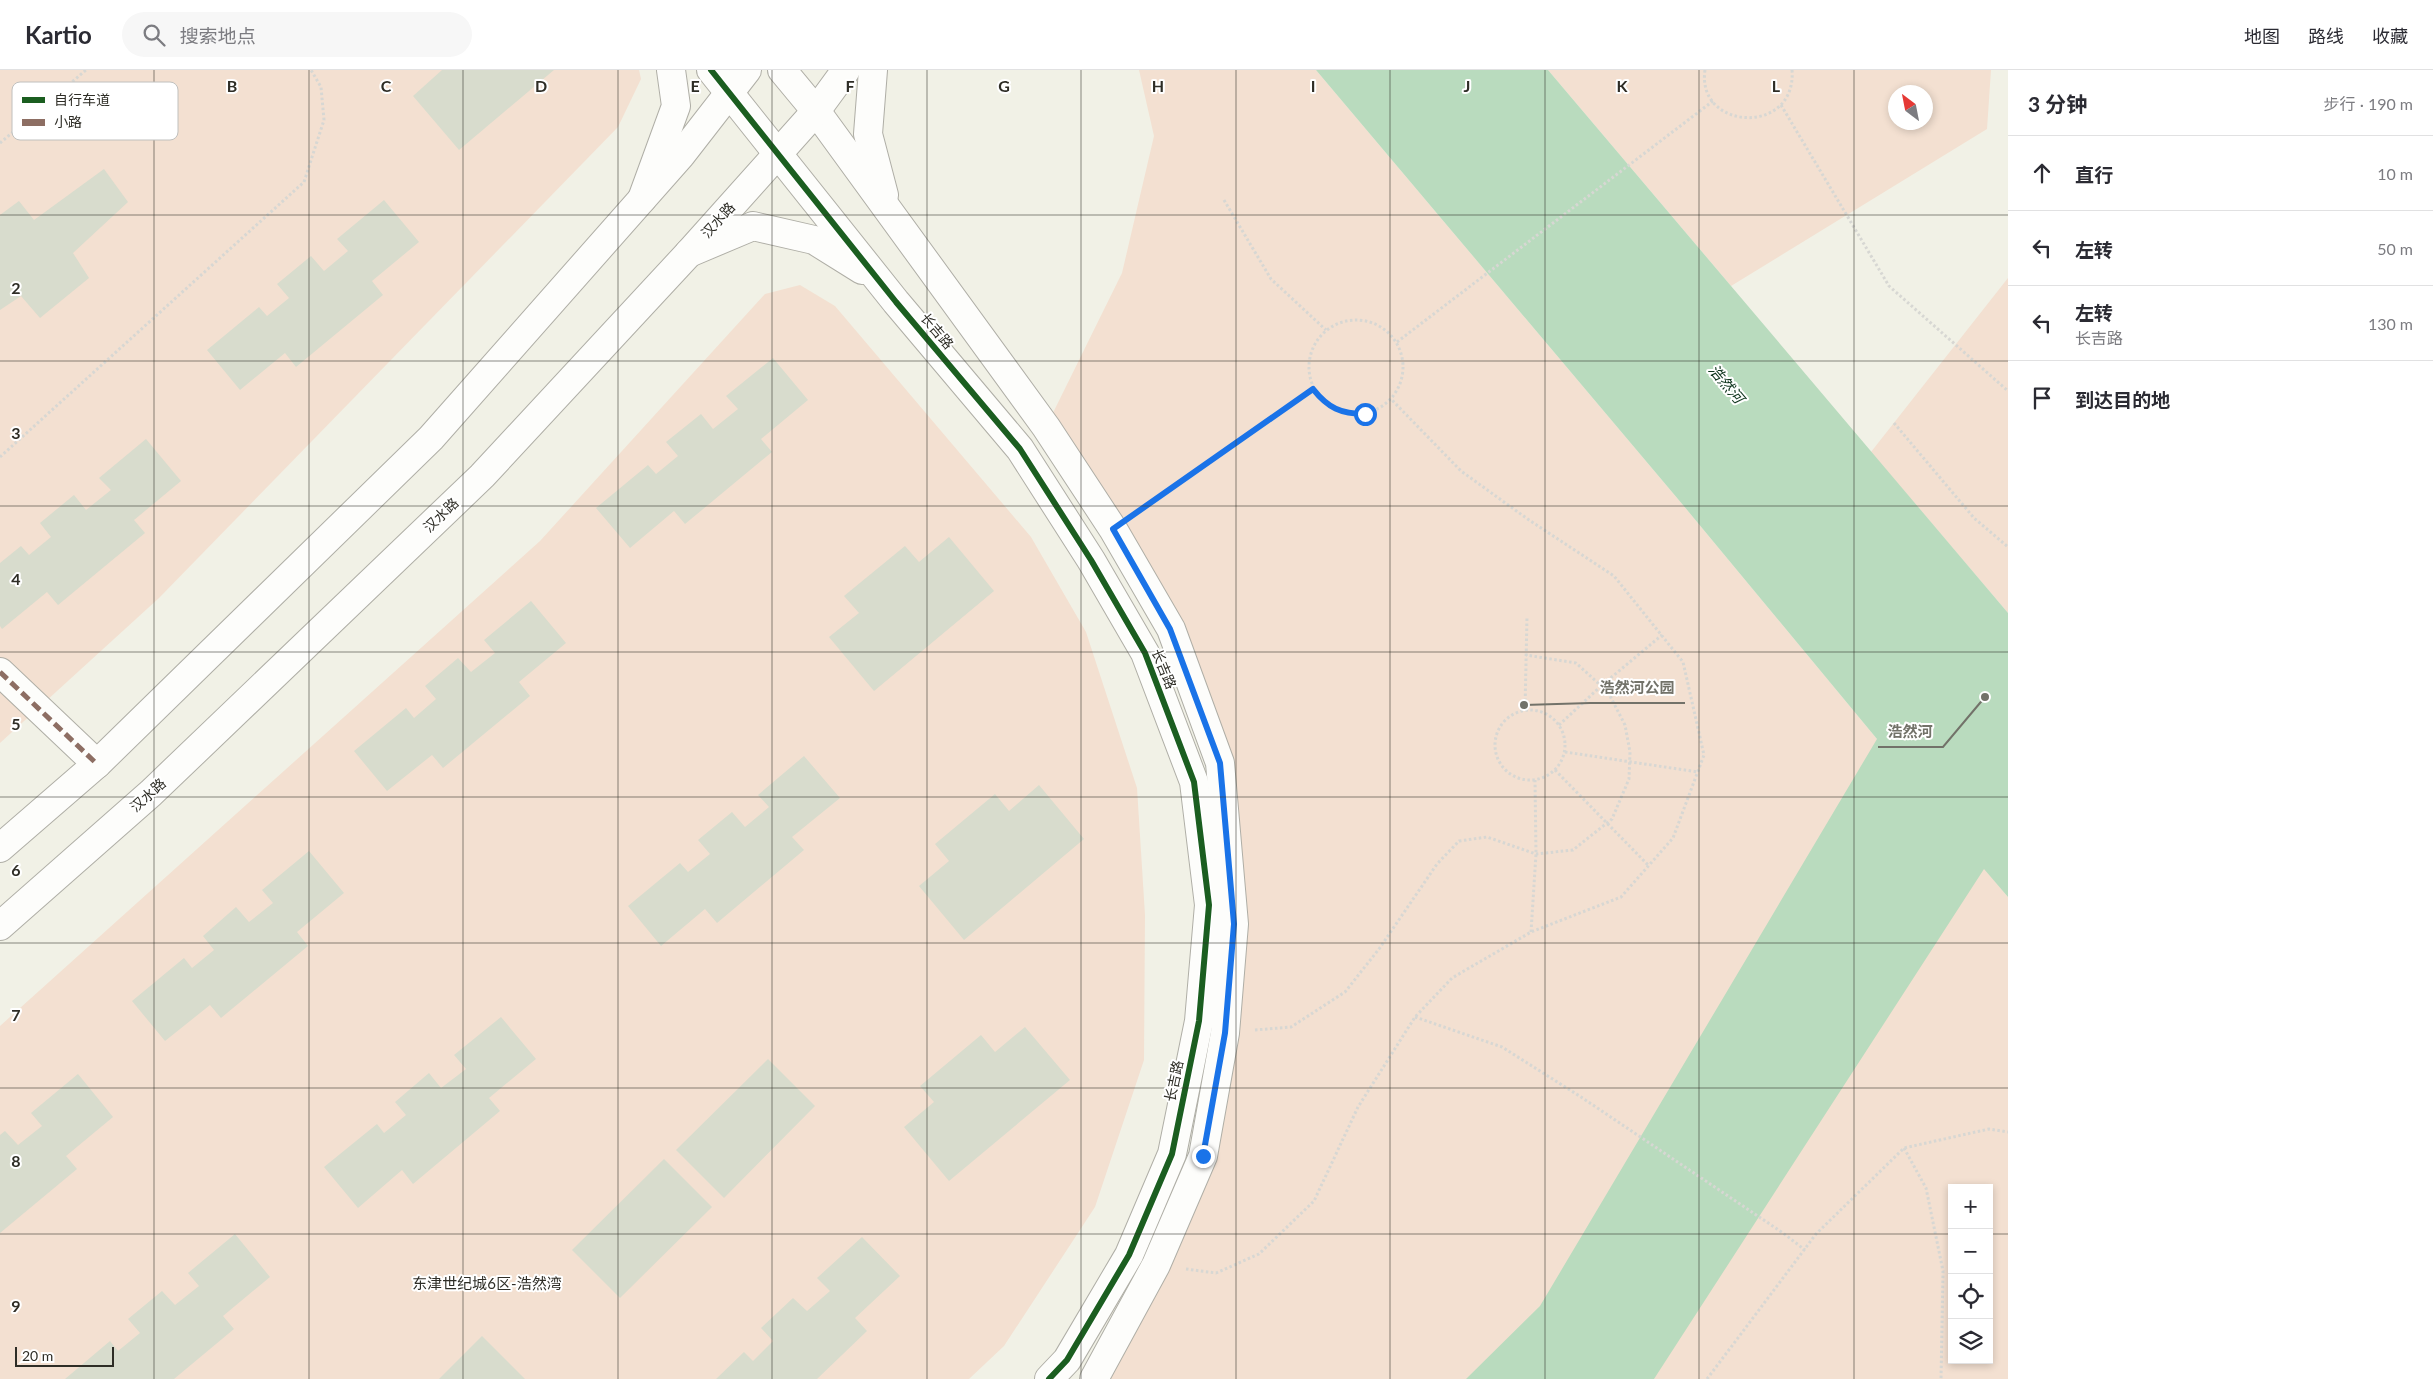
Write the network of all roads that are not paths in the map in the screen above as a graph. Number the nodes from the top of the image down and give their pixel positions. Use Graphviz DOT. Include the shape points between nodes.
graph roads {
  1 [pos="671,70"];
  2 [pos="711,70"];
  3 [pos="747,70"];
  4 [pos="782,70"];
  5 [pos="846,70"];
  6 [pos="873,70"];
  7 [pos="730,92"];
  8 [pos="816,111"];
  9 [pos="778,153"];
  10 [pos="642,199"];
  11 [pos="888,211"];
  12 [pos="689,253"];
  13 [pos="880,281"];
  14 [pos="0,672"];
  15 [pos="97,764"];
  16 [pos="0,848"];
  17 [pos="0,926"];
  18 [pos="1048,1379"];
  19 [pos="1094,1379"];
  1 -- 10 [label="street" via="676,106"];
  2 -- 7 [label="street, 长吉路"];
  3 -- 7 [label="street"];
  4 -- 8 [label="street, 长吉路"];
  5 -- 8 [label="street, 汉水路"];
  6 -- 11 [label="street" via="868,134"];
  7 -- 9 [label="street, 长吉路"];
  7 -- 10 [label="street"];
  8 -- 9 [label="street, 汉水路"];
  8 -- 11 [label="street, 长吉路"];
  9 -- 12 [label="street, 汉水路"];
  9 -- 13 [label="street, 长吉路"];
  10 -- 15 [label="street" via="431,438"];
  11 -- 19 [label="street, 长吉路" via="1046,427 1113,529 1170,629 1220,763 1234,924 1225,1033 1203,1156 1156,1265"];
  12 -- 13 [label="street" via="753,226 814,240"];
  12 -- 17 [label="street, 汉水路" via="482,476 151,793"];
  13 -- 18 [label="street, 长吉路" via="1020,449 1091,560 1145,653 1194,782 1209,906 1199,1021 1172,1154 1128,1255 1067,1360"];
  14 -- 15 [label="street"];
  15 -- 16 [label="street"];
}
